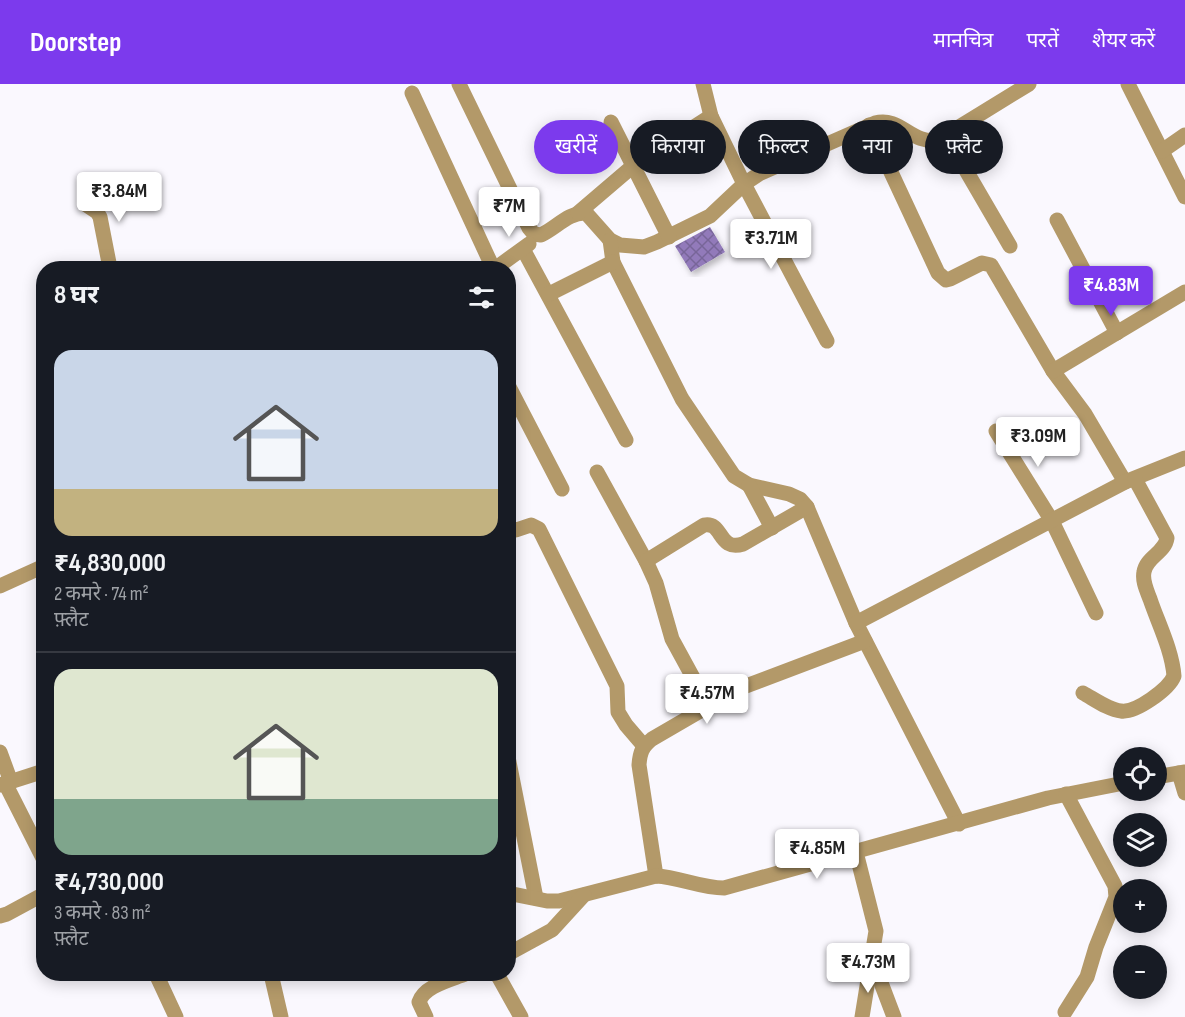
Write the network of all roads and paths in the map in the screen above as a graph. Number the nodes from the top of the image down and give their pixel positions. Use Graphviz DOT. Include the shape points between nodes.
graph roads {
  1 [pos="459,84"];
  2 [pos="703,84"];
  3 [pos="1029,84"];
  4 [pos="1128,84"];
  5 [pos="412,93"];
  6 [pos="711,116"];
  7 [pos="705,120"];
  8 [pos="972,120"];
  9 [pos="1185,135"];
  10 [pos="618,136"];
  11 [pos="842,137"];
  12 [pos="1162,151"];
  13 [pos="630,160"];
  14 [pos="630,169"];
  15 [pos="637,174"];
  16 [pos="892,174"];
  17 [pos="968,174"];
  18 [pos="744,184"];
  19 [pos="1185,197"];
  20 [pos="85,204"];
  21 [pos="578,213"];
  22 [pos="1057,220"];
  23 [pos="542,235"];
  24 [pos="669,237"];
  25 [pos="610,240"];
  26 [pos="1010,246"];
  27 [pos="523,249"];
  28 [pos="109,261"];
  29 [pos="491,261"];
  30 [pos="505,261"];
  31 [pos="613,262"];
  32 [pos="1185,292"];
  33 [pos="549,294"];
  34 [pos="1117,333"];
  35 [pos="827,341"];
  36 [pos="1053,371"];
  37 [pos="516,400"];
  38 [pos="996,431"];
  39 [pos="626,440"];
  40 [pos="1185,458"];
  41 [pos="597,472"];
  42 [pos="1130,481"];
  43 [pos="749,485"];
  44 [pos="562,489"];
  45 [pos="807,507"];
  46 [pos="1052,521"];
  47 [pos="771,528"];
  48 [pos="516,530"];
  49 [pos="646,561"];
  50 [pos="36,570"];
  51 [pos="0,586"];
  52 [pos="1096,613"];
  53 [pos="856,623"];
  54 [pos="865,641"];
  55 [pos="1178,685"];
  56 [pos="1083,693"];
  57 [pos="708,705"];
  58 [pos="644,746"];
  59 [pos="0,752"];
  60 [pos="36,773"];
  61 [pos="1182,773"];
  62 [pos="1167,775"];
  63 [pos="5,783"];
  64 [pos="1113,785"];
  65 [pos="1185,793"];
  66 [pos="1066,795"];
  67 [pos="516,814"];
  68 [pos="959,824"];
  69 [pos="36,844"];
  70 [pos="856,852"];
  71 [pos="656,876"];
  72 [pos="516,894"];
  73 [pos="584,895"];
  74 [pos="36,898"];
  75 [pos="536,898"];
  76 [pos="0,916"];
  77 [pos="516,950"];
  78 [pos="872,959"];
  79 [pos="159,981"];
  80 [pos="273,981"];
  81 [pos="449,981"];
  82 [pos="501,981"];
  83 [pos="1065,1012"];
  84 [pos="176,1017"];
  85 [pos="281,1017"];
  86 [pos="426,1017"];
  87 [pos="521,1017"];
  88 [pos="862,1017"];
  89 [pos="894,1017"];
  1 -- 23 [label="street" via="529,228"];
  2 -- 6 [label="street"];
  3 -- 8 [label="street"];
  4 -- 12 [label="street"];
  5 -- 29 [label="street"];
  6 -- 7 [label="street"];
  6 -- 18 [label="street"];
  9 -- 12 [label="street"];
  10 -- 13 [label="street"];
  11 -- 18 [label="street"];
  12 -- 19 [label="street"];
  14 -- 21 [label="street"];
  15 -- 24 [label="street"];
  16 -- 36 [label="street" via="938,273 950,279 982,263 991,265"];
  17 -- 26 [label="street"];
  18 -- 24 [label="street" via="710,216"];
  18 -- 35 [label="street"];
  20 -- 28 [label="street" via="100,217"];
  21 -- 23 [label="street"];
  21 -- 25 [label="street" via="592,218"];
  22 -- 34 [label="street"];
  23 -- 27 [label="street"];
  24 -- 25 [label="street" via="644,247"];
  25 -- 31 [label="street"];
  27 -- 30 [label="street"];
  27 -- 33 [label="street"];
  31 -- 33 [label="street"];
  31 -- 43 [label="street" via="682,399 734,476"];
  32 -- 34 [label="street"];
  33 -- 39 [label="street"];
  34 -- 36 [label="street"];
  36 -- 42 [label="street"];
  37 -- 44 [label="street"];
  38 -- 46 [label="street"];
  40 -- 42 [label="street"];
  41 -- 49 [label="street"];
  42 -- 46 [label="street"];
  42 -- 55 [label="street" via="1167,538 1164,547 1148,563 1145,586"];
  43 -- 45 [label="street" via="789,494"];
  43 -- 47 [label="street"];
  45 -- 47 [label="street"];
  45 -- 53 [label="street"];
  46 -- 52 [label="street"];
  46 -- 53 [label="street"];
  47 -- 49 [label="street" via="730,546 714,526 704,525"];
  48 -- 58 [label="street" via="531,525 539,529 617,686 618,712"];
  49 -- 57 [label="street" via="672,639"];
  50 -- 51 [label="street"];
  53 -- 54 [label="street"];
  54 -- 57 [label="street" via="751,683"];
  54 -- 68 [label="street"];
  55 -- 56 [label="street" via="1123,712"];
  57 -- 58 [label="street"];
  58 -- 71 [label="street" via="639,765"];
  59 -- 63 [label="street"];
  60 -- 63 [label="street"];
  61 -- 62 [label="street"];
  61 -- 65 [label="street"];
  63 -- 69 [label="street"];
  64 -- 66 [label="street"];
  66 -- 68 [label="street"];
  66 -- 83 [label="street" via="1115,886 1116,897 1087,977"];
  67 -- 75 [label="street"];
  68 -- 70 [label="street"];
  70 -- 71 [label="street" via="724,888"];
  70 -- 78 [label="street" via="875,925"];
  71 -- 73 [label="street"];
  72 -- 75 [label="street"];
  73 -- 75 [label="street" via="560,901"];
  73 -- 77 [label="street" via="552,930"];
  74 -- 76 [label="street"];
  78 -- 88 [label="street"];
  78 -- 89 [label="street"];
  79 -- 84 [label="street"];
  80 -- 85 [label="street"];
  81 -- 86 [label="street" via="421,996 419,1002"];
  82 -- 87 [label="street"];
}
